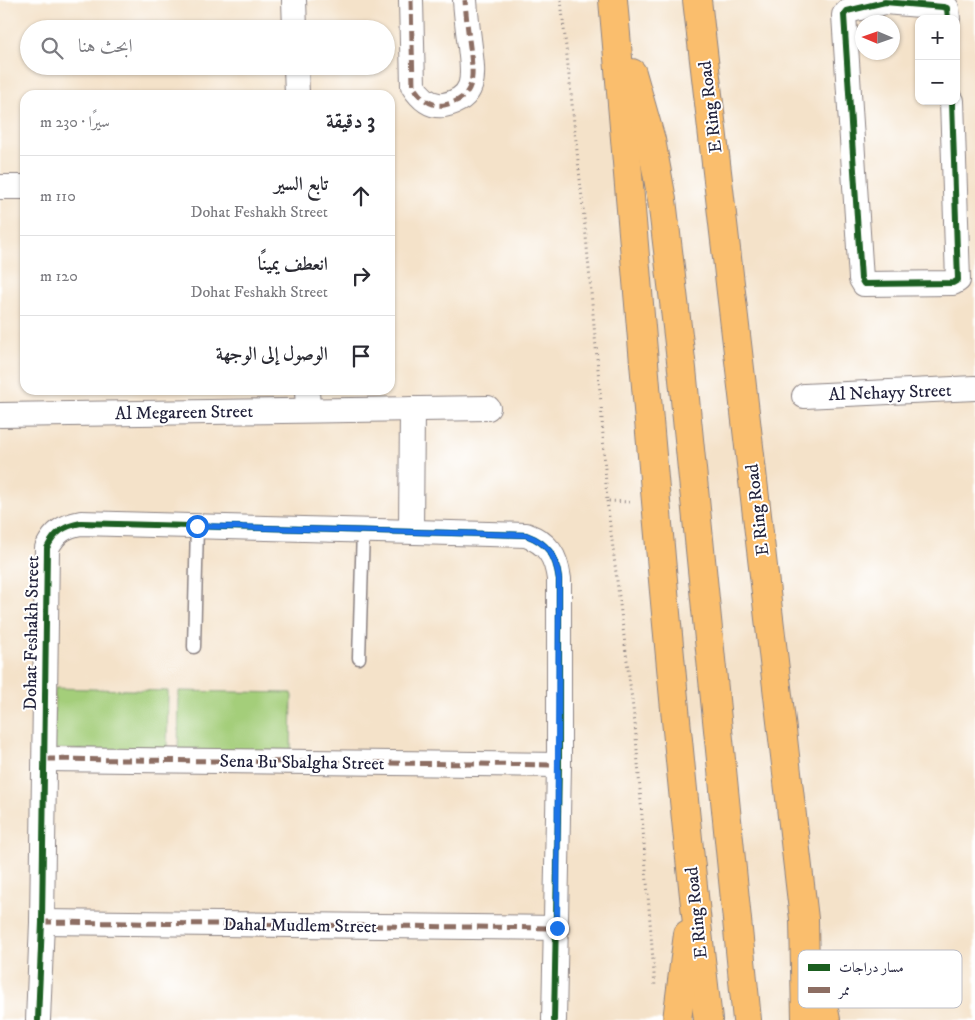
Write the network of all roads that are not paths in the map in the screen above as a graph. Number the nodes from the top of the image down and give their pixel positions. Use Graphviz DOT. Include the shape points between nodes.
graph roads {
  1 [pos="294,0"];
  2 [pos="410,0"];
  3 [pos="465,0"];
  4 [pos="697,0"];
  5 [pos="885,1"];
  6 [pos="916,1"];
  7 [pos="614,6"];
  8 [pos="948,15"];
  9 [pos="295,20"];
  10 [pos="296,75"];
  11 [pos="297,90"];
  12 [pos="952,105"];
  13 [pos="0,187"];
  14 [pos="20,187"];
  15 [pos="975,388"];
  16 [pos="804,396"];
  17 [pos="307,400"];
  18 [pos="488,408"];
  19 [pos="412,409"];
  20 [pos="0,415"];
  21 [pos="197,526"];
  22 [pos="363,530"];
  23 [pos="411,531"];
  24 [pos="194,647"];
  25 [pos="359,658"];
  26 [pos="45,759"];
  27 [pos="559,766"];
  28 [pos="693,895"];
  29 [pos="804,919"];
  30 [pos="42,922"];
  31 [pos="557,928"];
  32 [pos="805,950"];
  33 [pos="811,950"];
  34 [pos="38,1020"];
  35 [pos="554,1020"];
  36 [pos="678,1020"];
  37 [pos="708,1020"];
  38 [pos="747,1020"];
  1 -- 9 [label="street"];
  2 -- 3 [label="street" via="413,86 420,97 440,106 455,103 471,86 473,76"];
  4 -- 29 [label="main road, E Ring Road"];
  5 -- 6 [label="street"];
  5 -- 12 [label="street" via="847,11 843,19 861,279 864,284 953,283 958,280"];
  6 -- 8 [label="street" via="947,8"];
  7 -- 28 [label="main road, E Ring Road"];
  7 -- 38 [label="main road" via="651,140 662,200"];
  10 -- 11 [label="street"];
  13 -- 14 [label="street"];
  15 -- 16 [label="street, Al Nehayy Street"];
  17 -- 19 [label="street, Al Megareen Street"];
  17 -- 20 [label="street, Al Megareen Street"];
  18 -- 19 [label="street, Al Megareen Street"];
  19 -- 23 [label="street"];
  21 -- 22 [label="street, Dohat Feshakh Street"];
  21 -- 24 [label="lane"];
  21 -- 26 [label="street, Dohat Feshakh Street" via="81,523 66,526 54,535 47,548 46,562"];
  22 -- 23 [label="street, Dohat Feshakh Street"];
  22 -- 25 [label="lane"];
  23 -- 27 [label="street, Dohat Feshakh Street" via="526,535 540,540 550,549 557,563 559,579"];
  26 -- 27 [label="street, Sena Bu Sbalgha Street"];
  26 -- 30 [label="street, Dohat Feshakh Street"];
  27 -- 31 [label="street, Dohat Feshakh Street"];
  28 -- 36 [label="main road"];
  28 -- 37 [label="main road, E Ring Road"];
  29 -- 32 [label="main road, E Ring Road"];
  29 -- 33 [label="main road"];
  30 -- 31 [label="street, Dahal Mudlem Street"];
  30 -- 34 [label="street, Dohat Feshakh Street"];
  31 -- 35 [label="street, Dohat Feshakh Street"];
}
